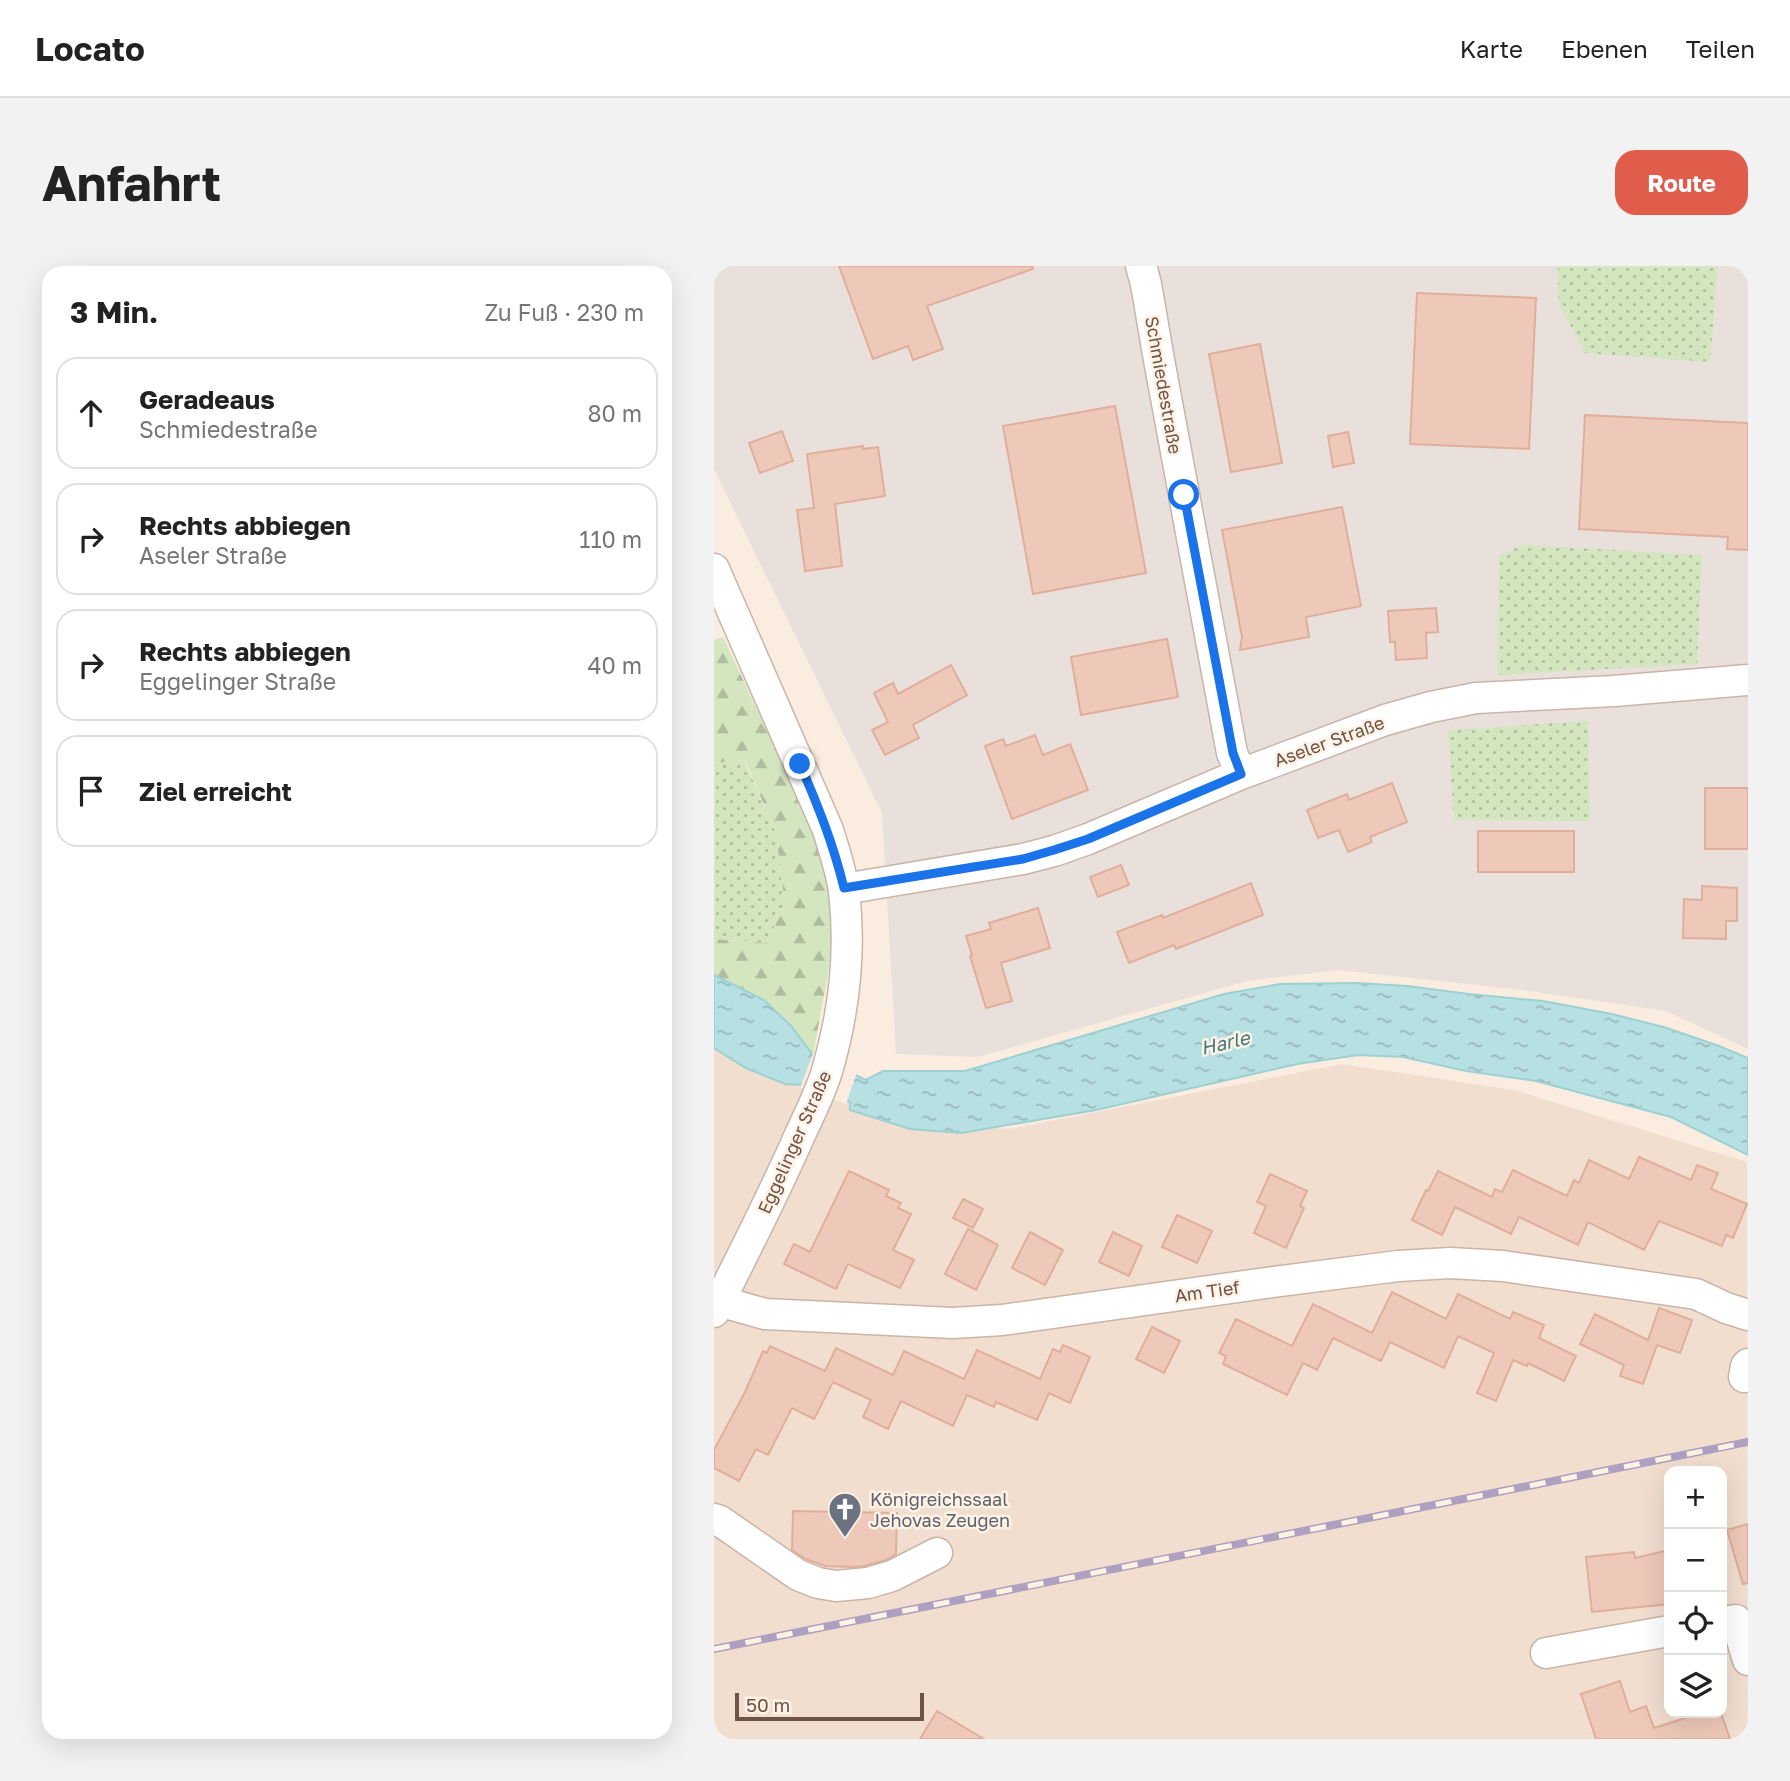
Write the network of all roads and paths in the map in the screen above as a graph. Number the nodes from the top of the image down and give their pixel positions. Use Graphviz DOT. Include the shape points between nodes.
graph roads {
  1 [pos="1144,275"];
  2 [pos="714,569"];
  3 [pos="1748,680"];
  4 [pos="1241,774"];
  5 [pos="844,888"];
  6 [pos="717,1307"];
  7 [pos="1748,1315"];
  8 [pos="714,1519"];
  9 [pos="937,1553"];
  10 [pos="1727,1621"];
  11 [pos="1664,1633"];
  12 [pos="1546,1653"];
  13 [pos="1748,1660"];
  1 -- 4 [label="street, Schmiedestraße" via="1233,753"];
  2 -- 5 [label="street, Eggelinger Straße" via="828,830"];
  3 -- 4 [label="street, Aseler Straße" via="1476,698 1385,720"];
  4 -- 5 [label="street, Aseler Straße" via="1088,839 1023,859"];
  5 -- 6 [label="street, Eggelinger Straße" via="844,986 827,1072"];
  6 -- 7 [label="street, Am Tief" via="765,1314 953,1323 1450,1263 1503,1266 1696,1294"];
  8 -- 9 [label="street" via="798,1575 835,1586 892,1576"];
  10 -- 13 [label="street" via="1736,1620"];
  11 -- 12 [label="street"];
}
